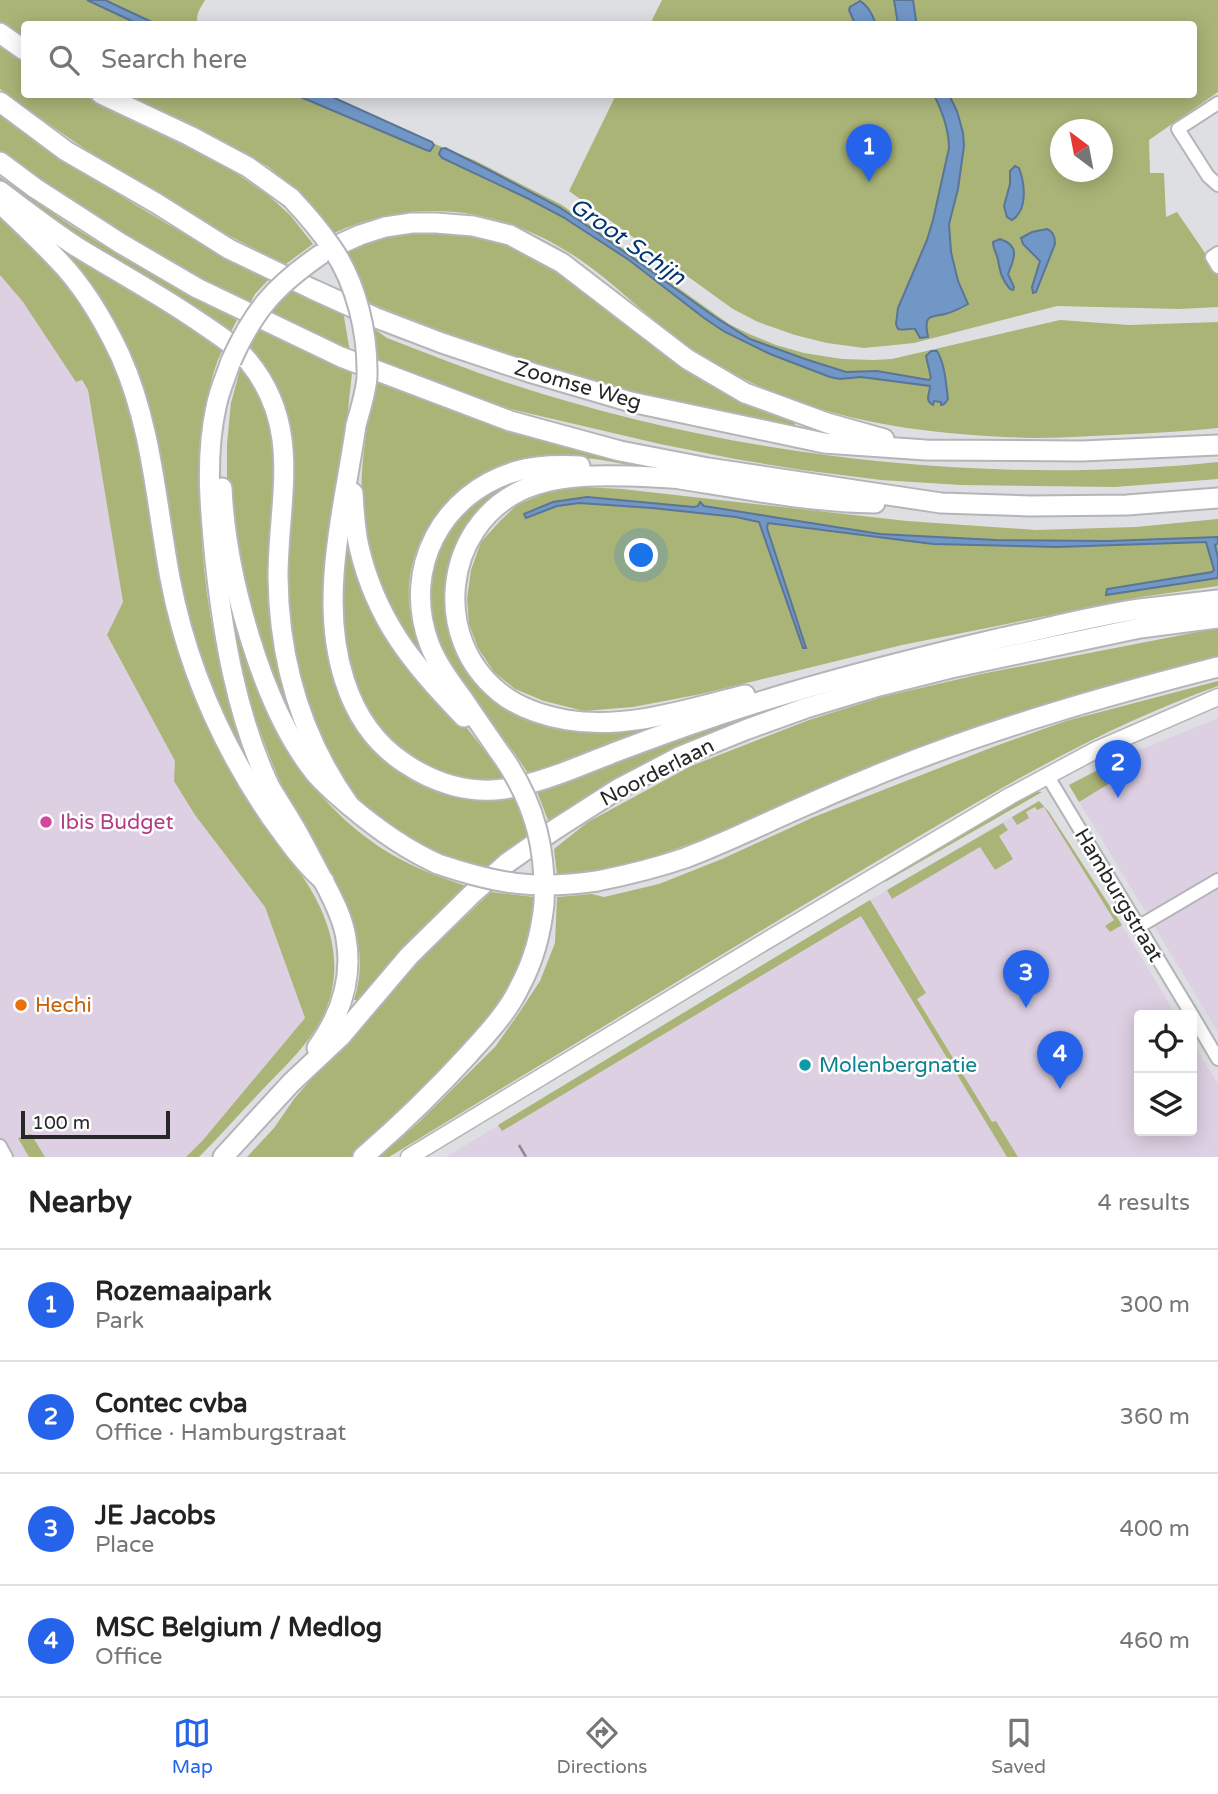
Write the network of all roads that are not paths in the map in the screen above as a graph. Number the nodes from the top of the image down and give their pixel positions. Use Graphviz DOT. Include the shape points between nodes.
graph roads {
  1 [pos="0,33"];
  2 [pos="21,48"];
  3 [pos="109,98"];
  4 [pos="0,102"];
  5 [pos="1218,103"];
  6 [pos="0,162"];
  7 [pos="1218,185"];
  8 [pos="0,191"];
  9 [pos="0,203"];
  10 [pos="1218,253"];
  11 [pos="1218,267"];
  12 [pos="220,406"];
  13 [pos="1218,445"];
  14 [pos="926,450"];
  15 [pos="351,465"];
  16 [pos="673,478"];
  17 [pos="1218,498"];
  18 [pos="941,503"];
  19 [pos="1218,600"];
  20 [pos="1218,618"];
  21 [pos="890,664"];
  22 [pos="1218,667"];
  23 [pos="1218,697"];
  24 [pos="507,763"];
  25 [pos="1047,775"];
  26 [pos="350,806"];
  27 [pos="1218,880"];
  28 [pos="324,881"];
  29 [pos="1139,928"];
  30 [pos="1189,1010"];
  31 [pos="1197,1023"];
  32 [pos="1218,1059"];
  33 [pos="291,1083"];
  34 [pos="0,1146"];
  35 [pos="6,1157"];
  36 [pos="223,1157"];
  37 [pos="363,1157"];
  38 [pos="409,1157"];
  1 -- 2 [label="highway"];
  3 -- 15 [label="highway, bridge" via="248,167 291,198 334,250 359,311 365,349 367,380"];
  4 -- 14 [label="highway, Zoomse Weg" via="66,150 229,249 374,317 532,373 631,402 824,443"];
  5 -- 7 [label="street" via="1178,130"];
  6 -- 18 [label="highway" via="197,288 341,357 510,421 620,451 708,468"];
  8 -- 26 [label="highway" via="76,246 223,338 248,362 268,392 284,443 278,578 283,643 313,745"];
  9 -- 28 [label="highway" via="58,259 92,304 120,356 142,418 170,577 208,705 240,768 290,844"];
  10 -- 11 [label="street" via="1212,257"];
  12 -- 14 [label="highway, bridge" via="231,361 248,326 287,279 320,255 360,235 386,227 436,223 510,235 562,263 687,359 745,393 827,423"];
  12 -- 26 [label="highway" via="223,508 244,615 271,693 297,746 323,782"];
  12 -- 28 [label="highway" via="209,474 210,517 231,666 263,770"];
  13 -- 14 [label="highway, Zoomse Weg" via="1082,451"];
  15 -- 21 [label="highway" via="334,575 334,621 342,671 352,704 371,734 396,758 433,779 487,790 535,783 700,722"];
  15 -- 24 [label="highway" via="358,545 390,628 419,669"];
  16 -- 18 [label="highway" via="845,503"];
  16 -- 21 [label="highway" via="558,479 519,491 482,521 458,568 454,603 465,647 499,692 544,714 610,722 667,713 848,669"];
  16 -- 24 [label="highway" via="572,466 530,468 476,490 456,506 438,531 421,582 425,631 441,667"];
  17 -- 18 [label="highway" via="1127,505"];
  19 -- 21 [label="highway" via="1137,610"];
  20 -- 33 [label="highway, Noorderlaan" via="1127,631 879,686 794,712 681,756 618,789 508,863 439,925 341,1036"];
  22 -- 26 [label="highway, bridge" via="1003,730 887,771 684,858 597,881 534,886 476,876 413,852"];
  23 -- 25 [label="main road"];
  24 -- 37 [label="highway, bridge" via="528,800 543,855 544,904 535,952 520,988 491,1030"];
  25 -- 29 [label="street, Hamburgstraat"];
  25 -- 38 [label="main road"];
  27 -- 29 [label="street"];
  28 -- 33 [label="highway" via="343,924 347,981 332,1023"];
  29 -- 30 [label="street, Hamburgstraat"];
  31 -- 32 [label="street, Hamburgstraat"];
  33 -- 36 [label="highway, Noorderlaan"];
  34 -- 35 [label="street"];
}
